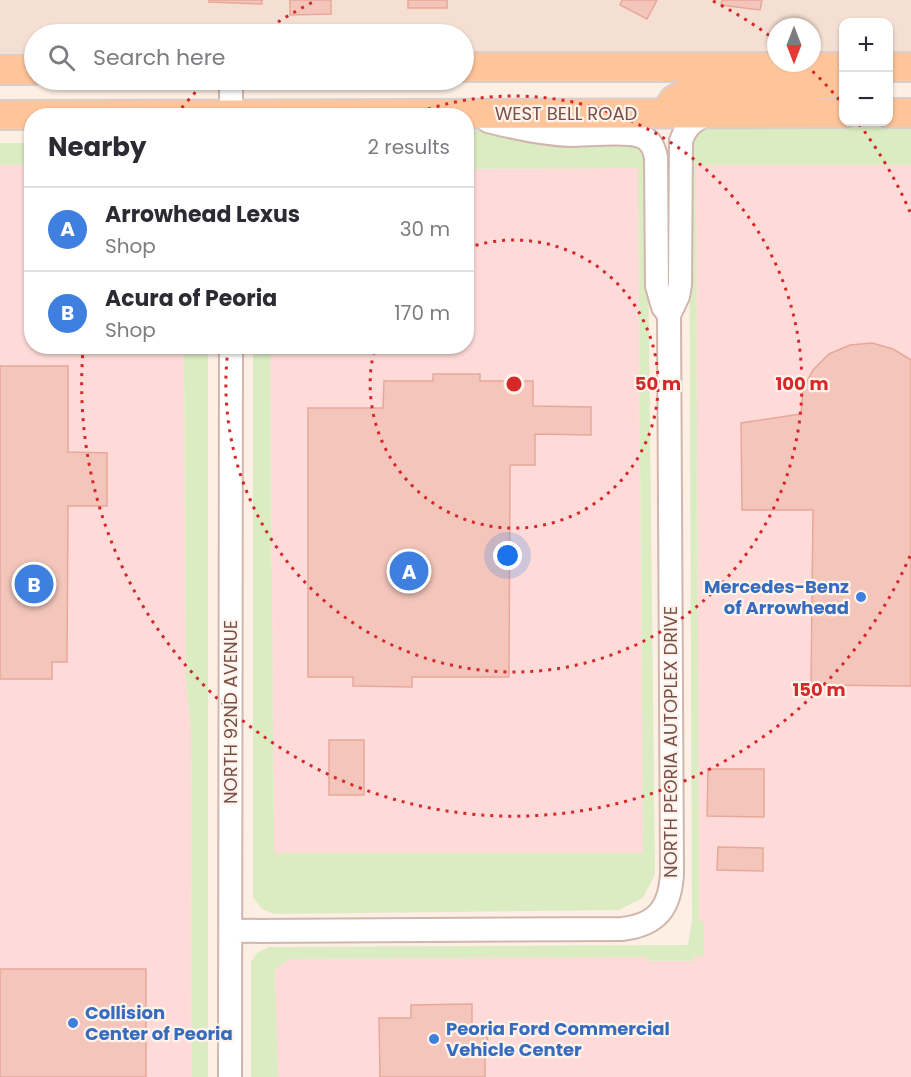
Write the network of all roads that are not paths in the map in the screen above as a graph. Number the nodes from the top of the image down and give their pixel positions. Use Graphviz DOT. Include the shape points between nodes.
graph roads {
  1 [pos="474,67"];
  2 [pos="839,67"];
  3 [pos="0,70"];
  4 [pos="24,70"];
  5 [pos="839,82"];
  6 [pos="231,90"];
  7 [pos="231,108"];
  8 [pos="665,113"];
  9 [pos="714,113"];
  10 [pos="839,113"];
  11 [pos="893,113"];
  12 [pos="911,113"];
  13 [pos="474,114"];
  14 [pos="0,115"];
  15 [pos="24,115"];
  16 [pos="474,117"];
  17 [pos="656,157"];
  18 [pos="669,315"];
  19 [pos="231,354"];
  20 [pos="231,931"];
  21 [pos="230,1077"];
  1 -- 2 [label="main road"];
  3 -- 4 [label="main road"];
  5 -- 8 [label="main road" via="790,88 691,91 674,100"];
  6 -- 7 [label="street"];
  8 -- 9 [label="main road, WEST BELL ROAD"];
  8 -- 13 [label="main road, WEST BELL ROAD"];
  8 -- 17 [label="street, NORTH PEORIA AUTOPLEX DRIVE"];
  9 -- 10 [label="main road, WEST BELL ROAD"];
  9 -- 18 [label="street, NORTH PEORIA AUTOPLEX DRIVE" via="696,119 684,131 681,141 680,285"];
  11 -- 12 [label="main road"];
  14 -- 15 [label="main road, WEST BELL ROAD"];
  16 -- 17 [label="street" via="544,132 643,136 650,141"];
  17 -- 18 [label="street, NORTH PEORIA AUTOPLEX DRIVE" via="657,286"];
  18 -- 20 [label="street, NORTH PEORIA AUTOPLEX DRIVE" via="672,874 667,903 649,922 622,929"];
  19 -- 20 [label="street, NORTH 92ND AVENUE"];
  20 -- 21 [label="street, NORTH 92ND AVENUE"];
}
